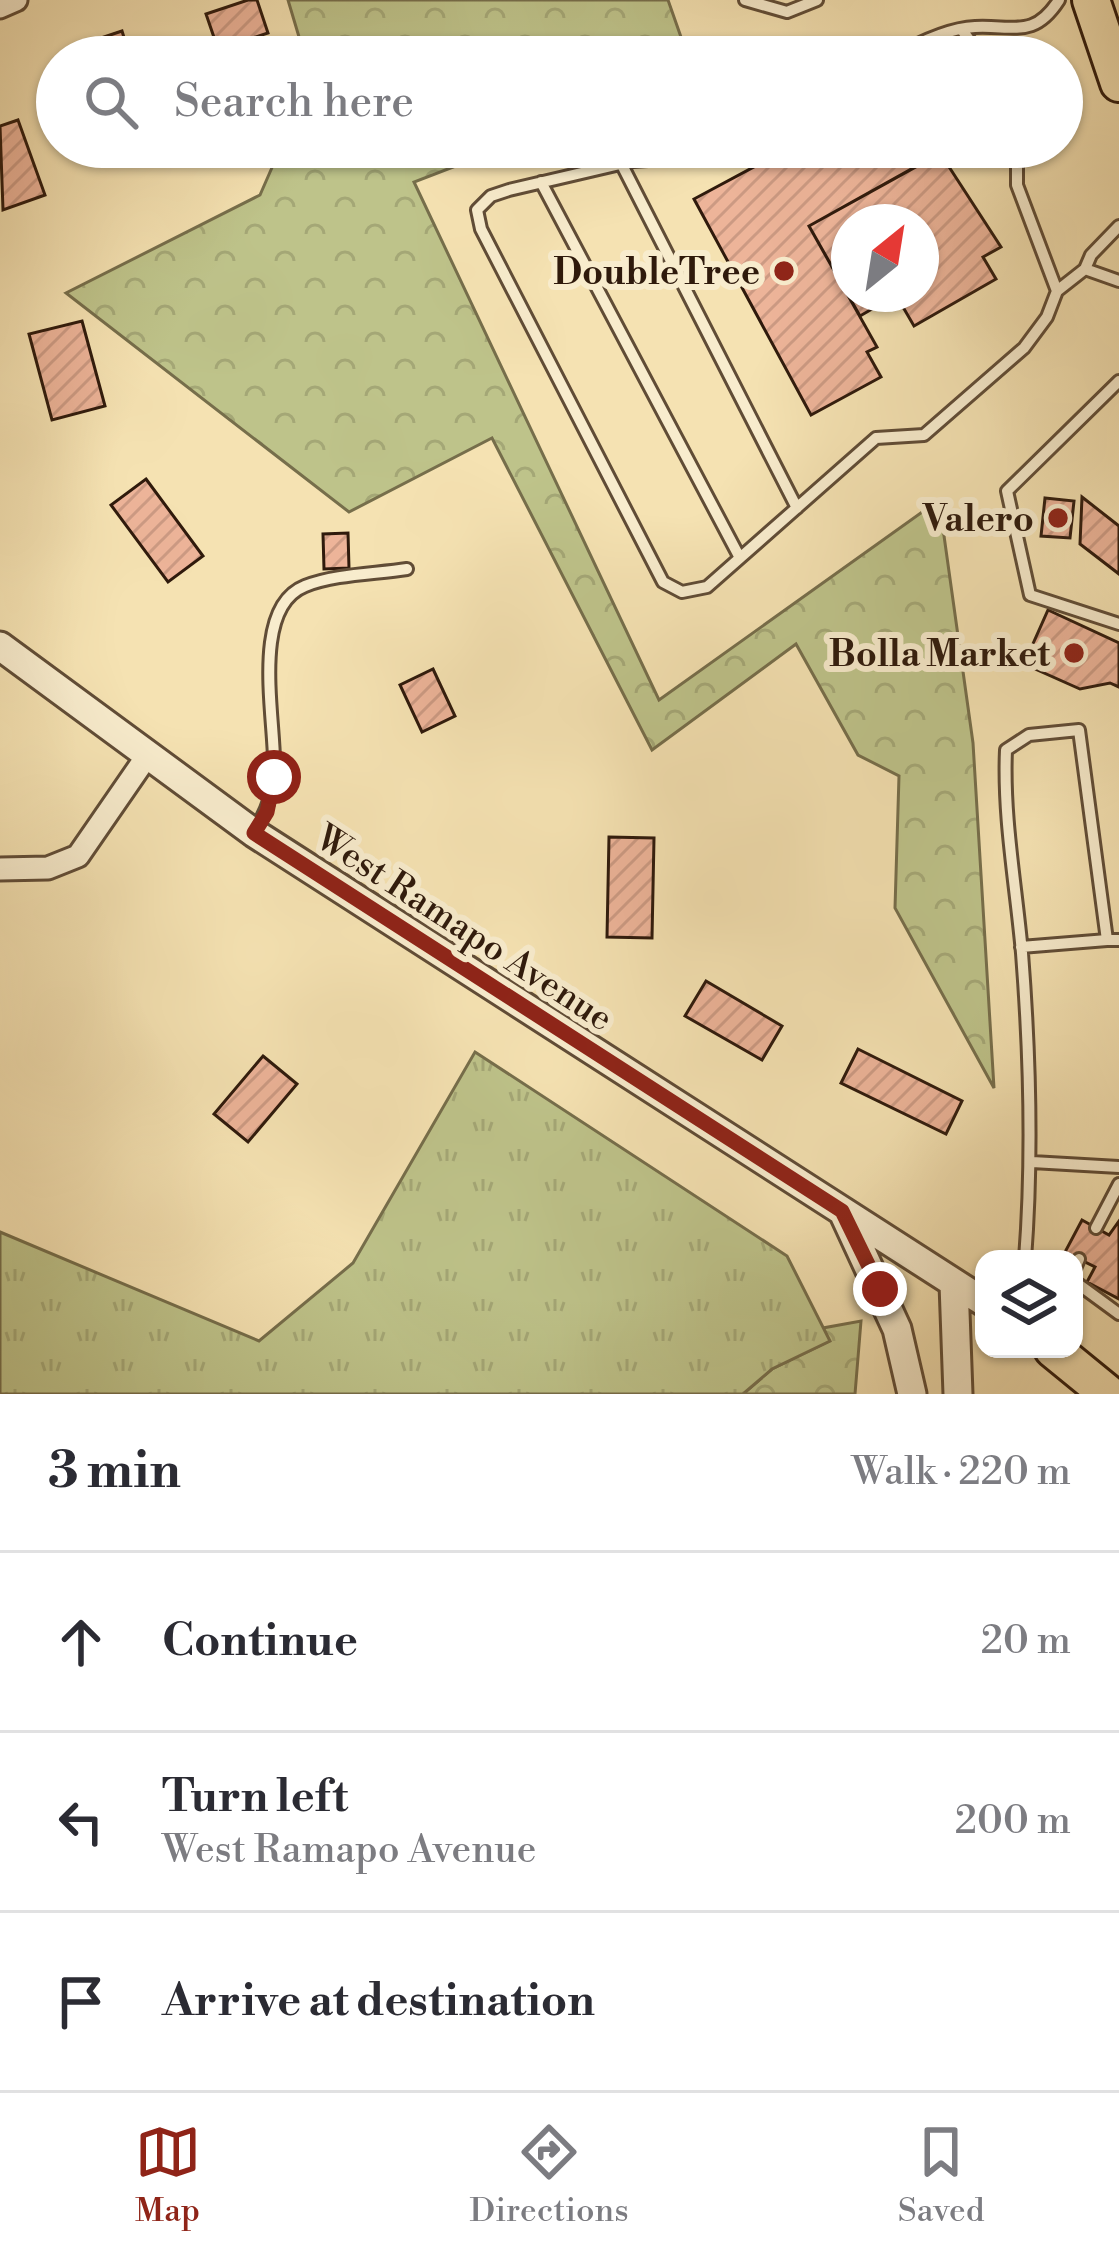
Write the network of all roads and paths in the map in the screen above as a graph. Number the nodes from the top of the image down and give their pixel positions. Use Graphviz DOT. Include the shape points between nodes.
graph roads {
  1 [pos="16,0"];
  2 [pos="746,0"];
  3 [pos="817,0"];
  4 [pos="1059,0"];
  5 [pos="1091,0"];
  6 [pos="0,7"];
  7 [pos="962,31"];
  8 [pos="949,36"];
  9 [pos="966,36"];
  10 [pos="1119,83"];
  11 [pos="603,168"];
  12 [pos="623,168"];
  13 [pos="1017,168"];
  14 [pos="541,182"];
  15 [pos="1119,226"];
  16 [pos="1085,269"];
  17 [pos="1119,281"];
  18 [pos="1057,291"];
  19 [pos="1117,388"];
  20 [pos="797,508"];
  21 [pos="740,558"];
  22 [pos="407,569"];
  23 [pos="1119,624"];
  24 [pos="0,646"];
  25 [pos="147,756"];
  26 [pos="254,833"];
  27 [pos="0,869"];
  28 [pos="1113,940"];
  29 [pos="1022,947"];
  30 [pos="1032,1162"];
  31 [pos="1119,1167"];
  32 [pos="1119,1184"];
  33 [pos="842,1211"];
  34 [pos="1096,1228"];
  35 [pos="1026,1250"];
  36 [pos="954,1284"];
  37 [pos="1083,1288"];
  38 [pos="975,1297"];
  39 [pos="1119,1314"];
  40 [pos="1083,1355"];
  41 [pos="1064,1358"];
  42 [pos="1119,1371"];
  43 [pos="912,1394"];
  44 [pos="958,1394"];
  45 [pos="1108,1394"];
  1 -- 6 [label="street"];
  2 -- 3 [label="lane" via="787,12"];
  4 -- 7 [label="lane" via="1022,31"];
  5 -- 10 [label="highway"];
  7 -- 8 [label="lane"];
  7 -- 9 [label="lane"];
  11 -- 14 [label="lane"];
  12 -- 20 [label="lane"];
  13 -- 18 [label="lane"];
  14 -- 21 [label="lane"];
  14 -- 21 [label="lane" via="491,196 477,210 481,229 663,581 682,592 707,587"];
  15 -- 16 [label="lane"];
  16 -- 17 [label="lane"];
  16 -- 18 [label="lane"];
  18 -- 20 [label="lane" via="1024,348 925,435 876,438"];
  19 -- 23 [label="lane" via="1007,491 1030,595"];
  20 -- 21 [label="lane"];
  22 -- 26 [label="lane" via="305,586 284,601 271,637 274,777"];
  24 -- 25 [label="street, West Ramapo Avenue"];
  25 -- 26 [label="street, West Ramapo Avenue"];
  25 -- 27 [label="street" via="78,856 48,868"];
  26 -- 33 [label="street, West Ramapo Avenue"];
  28 -- 29 [label="lane"];
  28 -- 29 [label="lane" via="1079,730 1030,735 1006,750"];
  29 -- 30 [label="lane"];
  30 -- 31 [label="lane"];
  30 -- 35 [label="lane"];
  32 -- 34 [label="lane"];
  33 -- 36 [label="street, West Ramapo Avenue"];
  33 -- 43 [label="street" via="897,1329"];
  36 -- 38 [label="street, West Ramapo Avenue"];
  36 -- 44 [label="street"];
  37 -- 39 [label="lane"];
  40 -- 42 [label="highway"];
  41 -- 45 [label="highway"];
}
